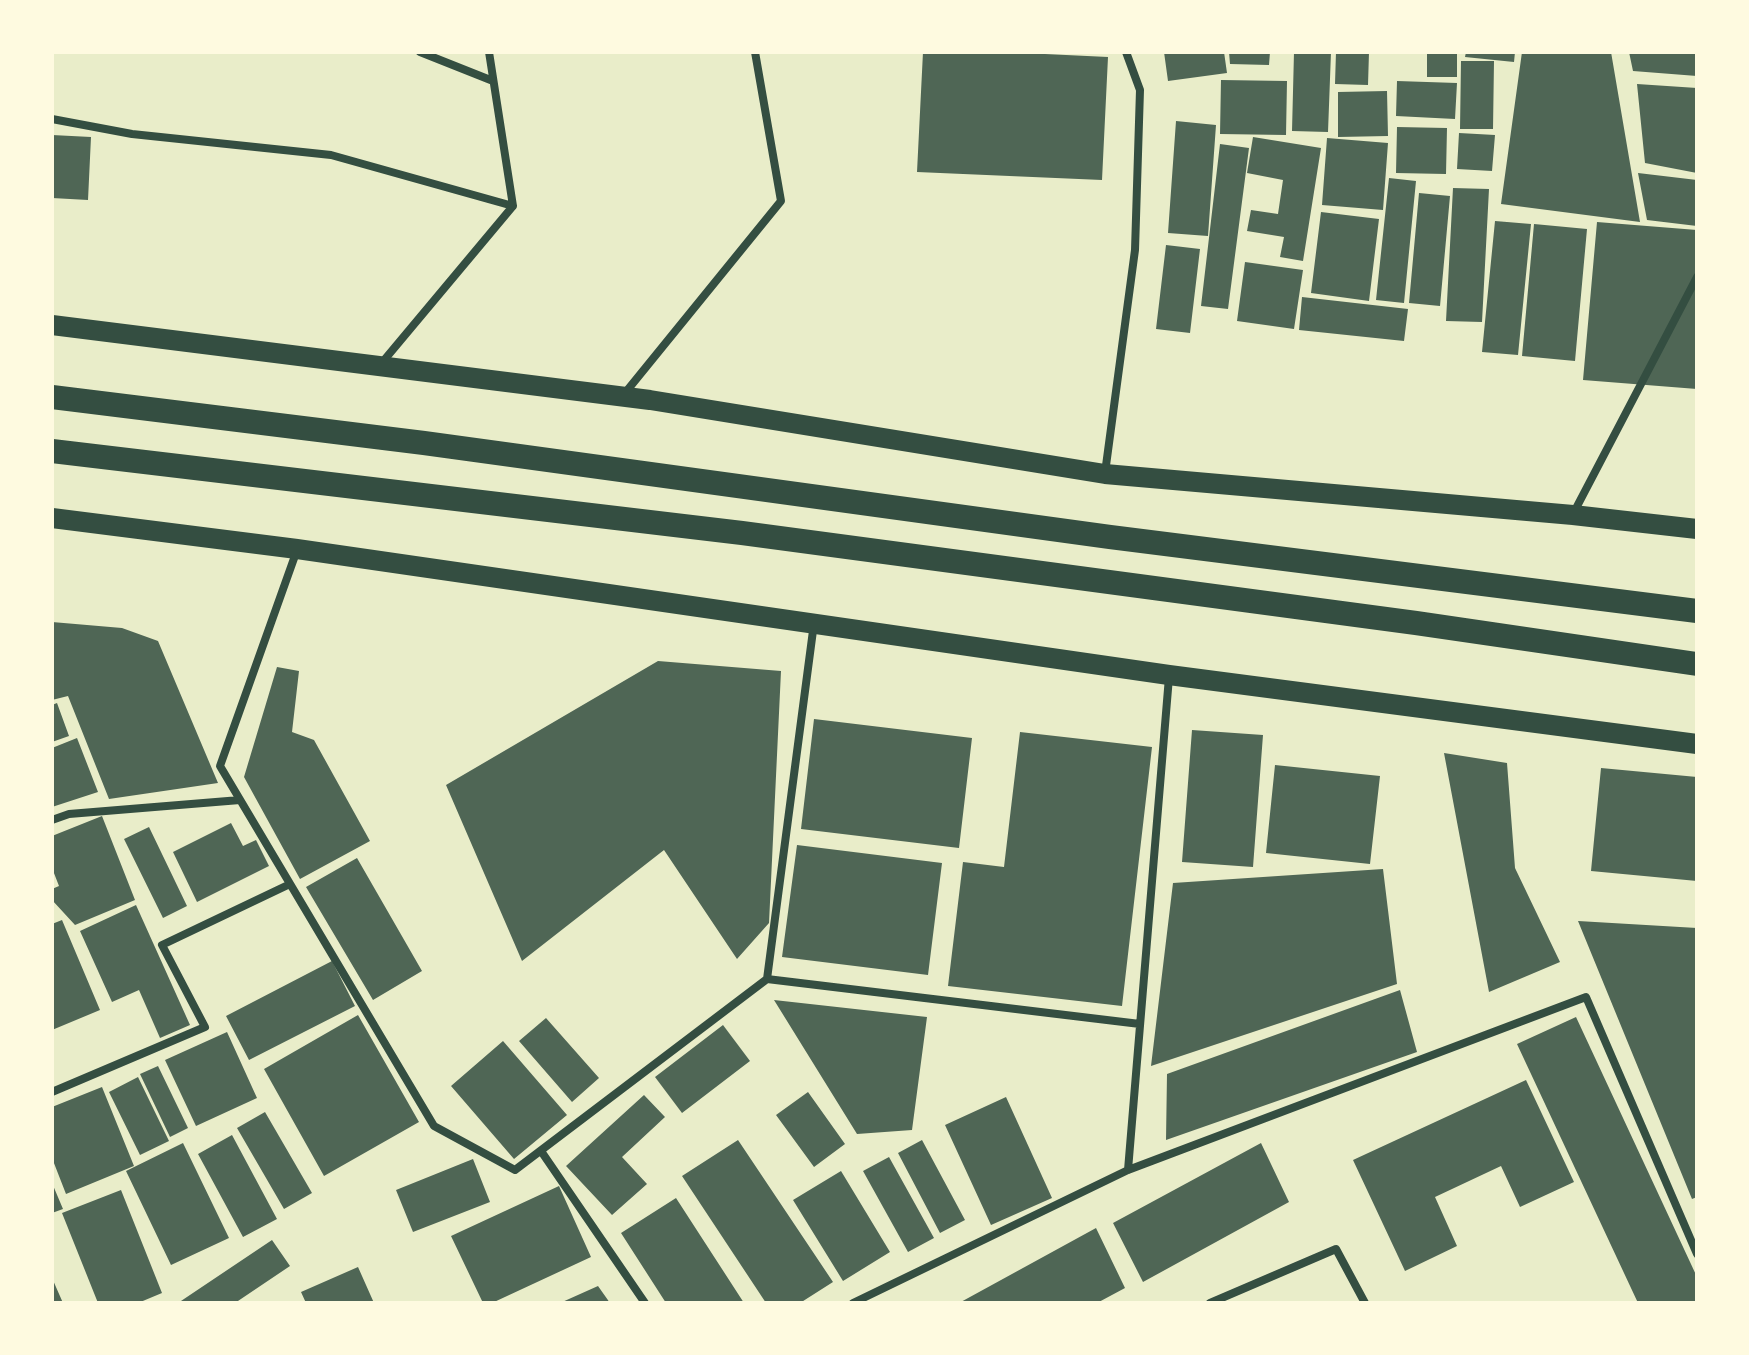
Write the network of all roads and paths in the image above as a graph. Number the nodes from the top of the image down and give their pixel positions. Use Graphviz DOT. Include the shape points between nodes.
graph roads {
  1 [pos="420,52"];
  2 [pos="489,52"];
  3 [pos="755,52"];
  4 [pos="1126,52"];
  5 [pos="493,81"];
  6 [pos="52,119"];
  7 [pos="513,206"];
  8 [pos="1697,277"];
  9 [pos="52,325"];
  10 [pos="378,368"];
  11 [pos="52,397"];
  12 [pos="622,397"];
  13 [pos="52,451"];
  14 [pos="1105,474"];
  15 [pos="1573,515"];
  16 [pos="52,518"];
  17 [pos="1697,529"];
  18 [pos="297,549"];
  19 [pos="1697,611"];
  20 [pos="814,622"];
  21 [pos="1697,664"];
  22 [pos="1169,675"];
  23 [pos="1697,744"];
  24 [pos="240,800"];
  25 [pos="52,820"];
  26 [pos="290,884"];
  27 [pos="767,979"];
  28 [pos="1140,1024"];
  29 [pos="52,1092"];
  30 [pos="541,1151"];
  31 [pos="1128,1170"];
  32 [pos="1697,1254"];
  33 [pos="645,1303"];
  34 [pos="853,1303"];
  35 [pos="1210,1303"];
  36 [pos="1365,1303"];
  1 -- 5 [label="street"];
  2 -- 5 [label="street"];
  3 -- 12 [label="street" via="781,201"];
  4 -- 14 [label="street" via="1140,90 1135,250"];
  5 -- 7 [label="street"];
  6 -- 7 [label="street" via="132,134 331,155"];
  7 -- 10 [label="street"];
  8 -- 15 [label="street"];
  9 -- 10 [label="main road"];
  10 -- 12 [label="main road"];
  11 -- 19 [label="highway"];
  12 -- 14 [label="main road"];
  13 -- 21 [label="highway" via="742,533"];
  14 -- 15 [label="main road"];
  15 -- 17 [label="main road"];
  16 -- 18 [label="main road"];
  18 -- 20 [label="main road"];
  18 -- 24 [label="street" via="220,766"];
  20 -- 22 [label="main road"];
  20 -- 27 [label="street"];
  22 -- 23 [label="main road"];
  22 -- 28 [label="street"];
  24 -- 25 [label="street" via="69,814"];
  24 -- 26 [label="street"];
  26 -- 29 [label="street" via="162,945 205,1027"];
  26 -- 30 [label="street" via="434,1126 515,1170"];
  27 -- 28 [label="street"];
  27 -- 30 [label="street"];
  28 -- 31 [label="street"];
  30 -- 33 [label="street"];
  31 -- 32 [label="street" via="1586,997"];
  31 -- 34 [label="street"];
  35 -- 36 [label="street" via="1336,1249"];
}
